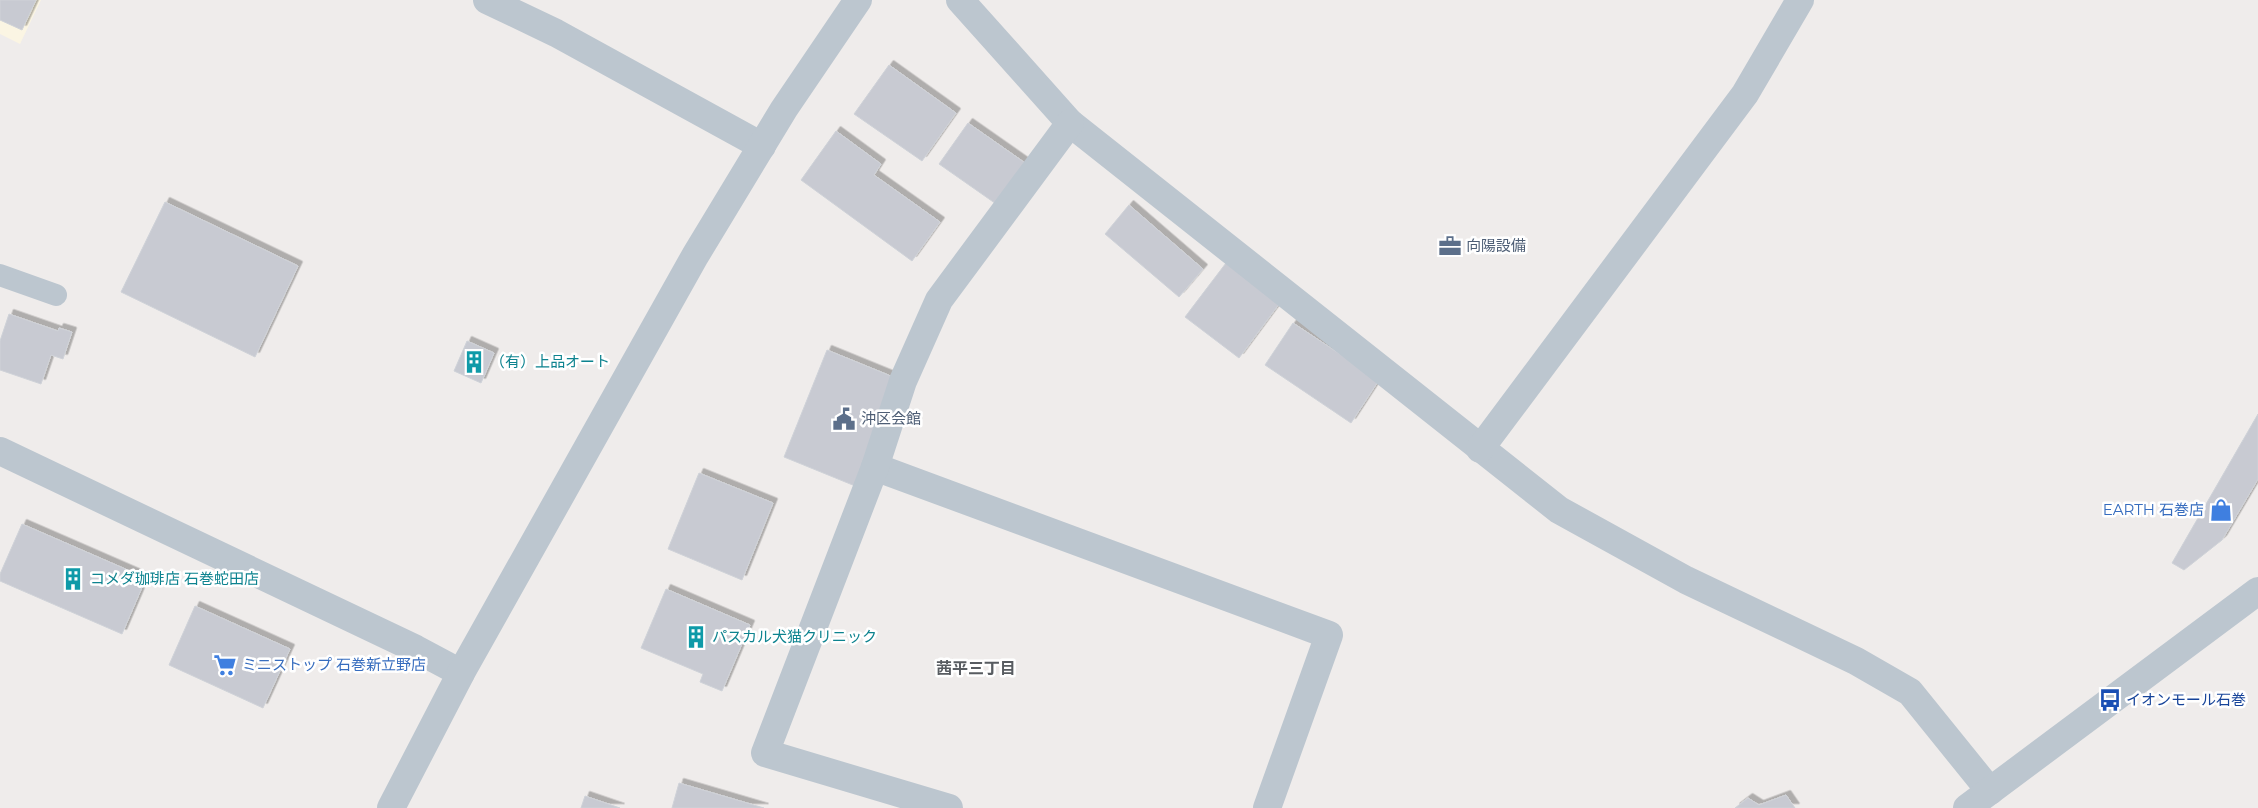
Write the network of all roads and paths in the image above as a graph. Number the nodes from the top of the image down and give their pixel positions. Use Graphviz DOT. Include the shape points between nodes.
graph roads {
  1 [pos="487,0"];
  2 [pos="858,0"];
  3 [pos="960,0"];
  4 [pos="1800,0"];
  5 [pos="1070,123"];
  6 [pos="762,146"];
  7 [pos="0,275"];
  8 [pos="56,295"];
  9 [pos="1480,449"];
  10 [pos="0,451"];
  11 [pos="875,467"];
  12 [pos="2258,591"];
  13 [pos="461,673"];
  14 [pos="1990,791"];
  15 [pos="391,808"];
  16 [pos="949,808"];
  17 [pos="1267,808"];
  18 [pos="1967,808"];
  1 -- 6 [label="street" via="556,33"];
  2 -- 6 [label="street"];
  3 -- 5 [label="street"];
  4 -- 9 [label="street" via="1746,94"];
  5 -- 9 [label="street"];
  5 -- 11 [label="street" via="939,300 903,381"];
  6 -- 13 [label="street" via="695,256"];
  7 -- 8 [label="lane"];
  9 -- 14 [label="street" via="1559,510 1686,580 1856,661 1910,692"];
  10 -- 13 [label="street"];
  11 -- 16 [label="street" via="765,753"];
  11 -- 17 [label="street" via="1329,635"];
  12 -- 14 [label="street"];
  13 -- 15 [label="street"];
  14 -- 18 [label="street"];
}
